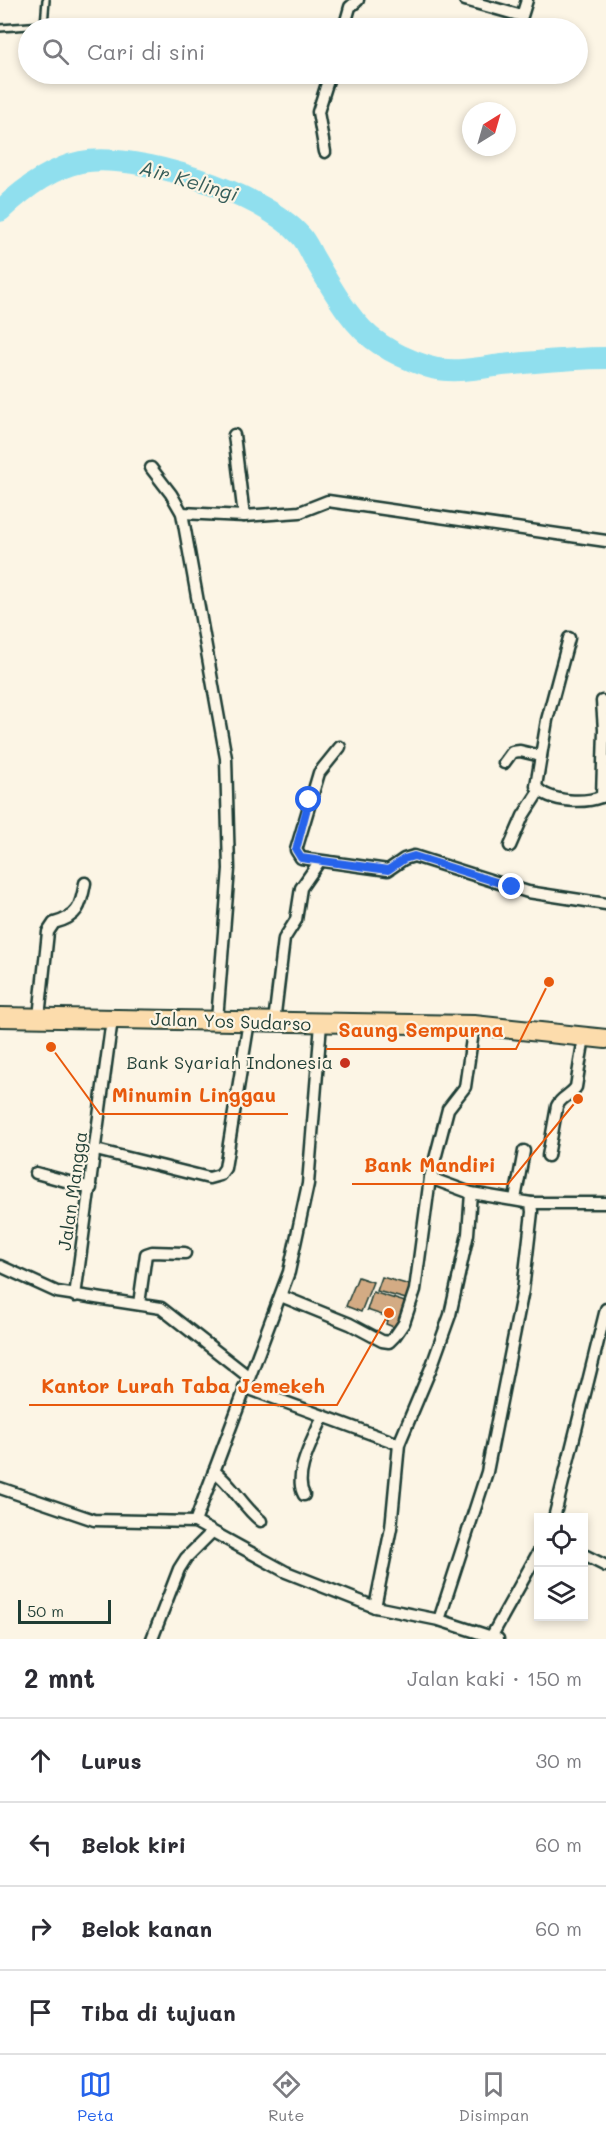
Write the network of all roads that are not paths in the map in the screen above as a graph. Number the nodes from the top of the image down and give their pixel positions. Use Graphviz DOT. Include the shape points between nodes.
graph roads {
  1 [pos="46,0"];
  2 [pos="358,0"];
  3 [pos="465,0"];
  4 [pos="527,0"];
  5 [pos="45,18"];
  6 [pos="347,18"];
  7 [pos="18,27"];
  8 [pos="0,28"];
  9 [pos="327,84"];
  10 [pos="325,152"];
  11 [pos="234,435"];
  12 [pos="151,468"];
  13 [pos="182,513"];
  14 [pos="244,516"];
  15 [pos="606,541"];
  16 [pos="569,638"];
  17 [pos="602,701"];
  18 [pos="340,747"];
  19 [pos="541,756"];
  20 [pos="504,763"];
  21 [pos="539,791"];
  22 [pos="604,796"];
  23 [pos="510,846"];
  24 [pos="319,862"];
  25 [pos="86,883"];
  26 [pos="606,904"];
  27 [pos="0,1017"];
  28 [pos="39,1017"];
  29 [pos="112,1019"];
  30 [pos="216,1020"];
  31 [pos="249,1021"];
  32 [pos="274,1022"];
  33 [pos="321,1024"];
  34 [pos="474,1025"];
  35 [pos="584,1037"];
  36 [pos="606,1039"];
  37 [pos="96,1150"];
  38 [pos="524,1151"];
  39 [pos="548,1156"];
  40 [pos="36,1173"];
  41 [pos="430,1178"];
  42 [pos="91,1188"];
  43 [pos="471,1193"];
  44 [pos="515,1199"];
  45 [pos="531,1203"];
  46 [pos="606,1203"];
  47 [pos="185,1252"];
  48 [pos="0,1266"];
  49 [pos="75,1296"];
  50 [pos="282,1296"];
  51 [pos="139,1304"];
  52 [pos="606,1309"];
  53 [pos="247,1382"];
  54 [pos="323,1416"];
  55 [pos="399,1444"];
  56 [pos="213,1471"];
  57 [pos="0,1488"];
  58 [pos="303,1495"];
  59 [pos="555,1513"];
  60 [pos="261,1521"];
  61 [pos="195,1522"];
  62 [pos="212,1532"];
  63 [pos="588,1557"];
  64 [pos="534,1561"];
  65 [pos="606,1566"];
  66 [pos="375,1607"];
  67 [pos="439,1620"];
  68 [pos="493,1638"];
  69 [pos="152,1639"];
  1 -- 5 [label="lane"];
  2 -- 6 [label="street" via="350,7"];
  3 -- 4 [label="street" via="522,16"];
  7 -- 8 [label="lane"];
  9 -- 10 [label="street" via="318,112"];
  11 -- 14 [label="street"];
  12 -- 13 [label="street"];
  13 -- 14 [label="street"];
  13 -- 30 [label="street" via="226,758 229,869"];
  14 -- 15 [label="street" via="300,512 328,501"];
  16 -- 19 [label="street"];
  17 -- 22 [label="street"];
  18 -- 24 [label="street" via="319,773 296,850 301,858"];
  19 -- 20 [label="street" via="512,752"];
  19 -- 21 [label="street" via="536,786"];
  21 -- 22 [label="street" via="552,798 595,800"];
  21 -- 23 [label="street"];
  24 -- 26 [label="street" via="388,870 414,856 528,892"];
  24 -- 32 [label="street" via="301,888 296,920 284,939"];
  25 -- 28 [label="street" via="78,912 54,923 48,932"];
  27 -- 28 [label="highway, Jalan Yos Sudarso"];
  28 -- 29 [label="highway, Jalan Yos Sudarso"];
  29 -- 30 [label="highway, Jalan Yos Sudarso"];
  29 -- 37 [label="street, Jalan Mangga"];
  30 -- 31 [label="highway, Jalan Yos Sudarso"];
  31 -- 32 [label="highway, Jalan Yos Sudarso"];
  31 -- 37 [label="street" via="225,1168 220,1175 209,1178"];
  32 -- 33 [label="highway, Jalan Yos Sudarso"];
  33 -- 34 [label="highway, Jalan Yos Sudarso"];
  33 -- 50 [label="street" via="308,1184"];
  34 -- 35 [label="highway, Jalan Yos Sudarso"];
  34 -- 41 [label="street" via="465,1087 448,1109"];
  35 -- 36 [label="highway, Jalan Yos Sudarso"];
  35 -- 39 [label="street" via="576,1087 557,1106"];
  37 -- 42 [label="street, Jalan Mangga"];
  38 -- 44 [label="street"];
  40 -- 42 [label="street"];
  41 -- 43 [label="street"];
  41 -- 50 [label="street" via="415,1290 404,1323 389,1342"];
  42 -- 49 [label="street, Jalan Mangga"];
  43 -- 44 [label="street"];
  43 -- 55 [label="street" via="468,1234 450,1315"];
  44 -- 45 [label="street"];
  45 -- 46 [label="street"];
  45 -- 67 [label="street" via="522,1290 487,1472"];
  47 -- 51 [label="street" via="146,1254"];
  48 -- 49 [label="street" via="34,1284"];
  49 -- 51 [label="street"];
  50 -- 53 [label="street"];
  51 -- 53 [label="street" via="167,1312"];
  52 -- 59 [label="street"];
  53 -- 54 [label="street"];
  53 -- 56 [label="street"];
  54 -- 55 [label="street"];
  54 -- 58 [label="street" via="299,1482"];
  55 -- 66 [label="street" via="390,1537"];
  56 -- 60 [label="street" via="227,1480 246,1508"];
  56 -- 61 [label="street"];
  57 -- 61 [label="street" via="94,1520"];
  61 -- 62 [label="street"];
  62 -- 66 [label="street" via="286,1572"];
  62 -- 69 [label="street" via="186,1558"];
  63 -- 65 [label="street"];
  64 -- 68 [label="street"];
  66 -- 67 [label="street"];
  67 -- 68 [label="street"];
}
